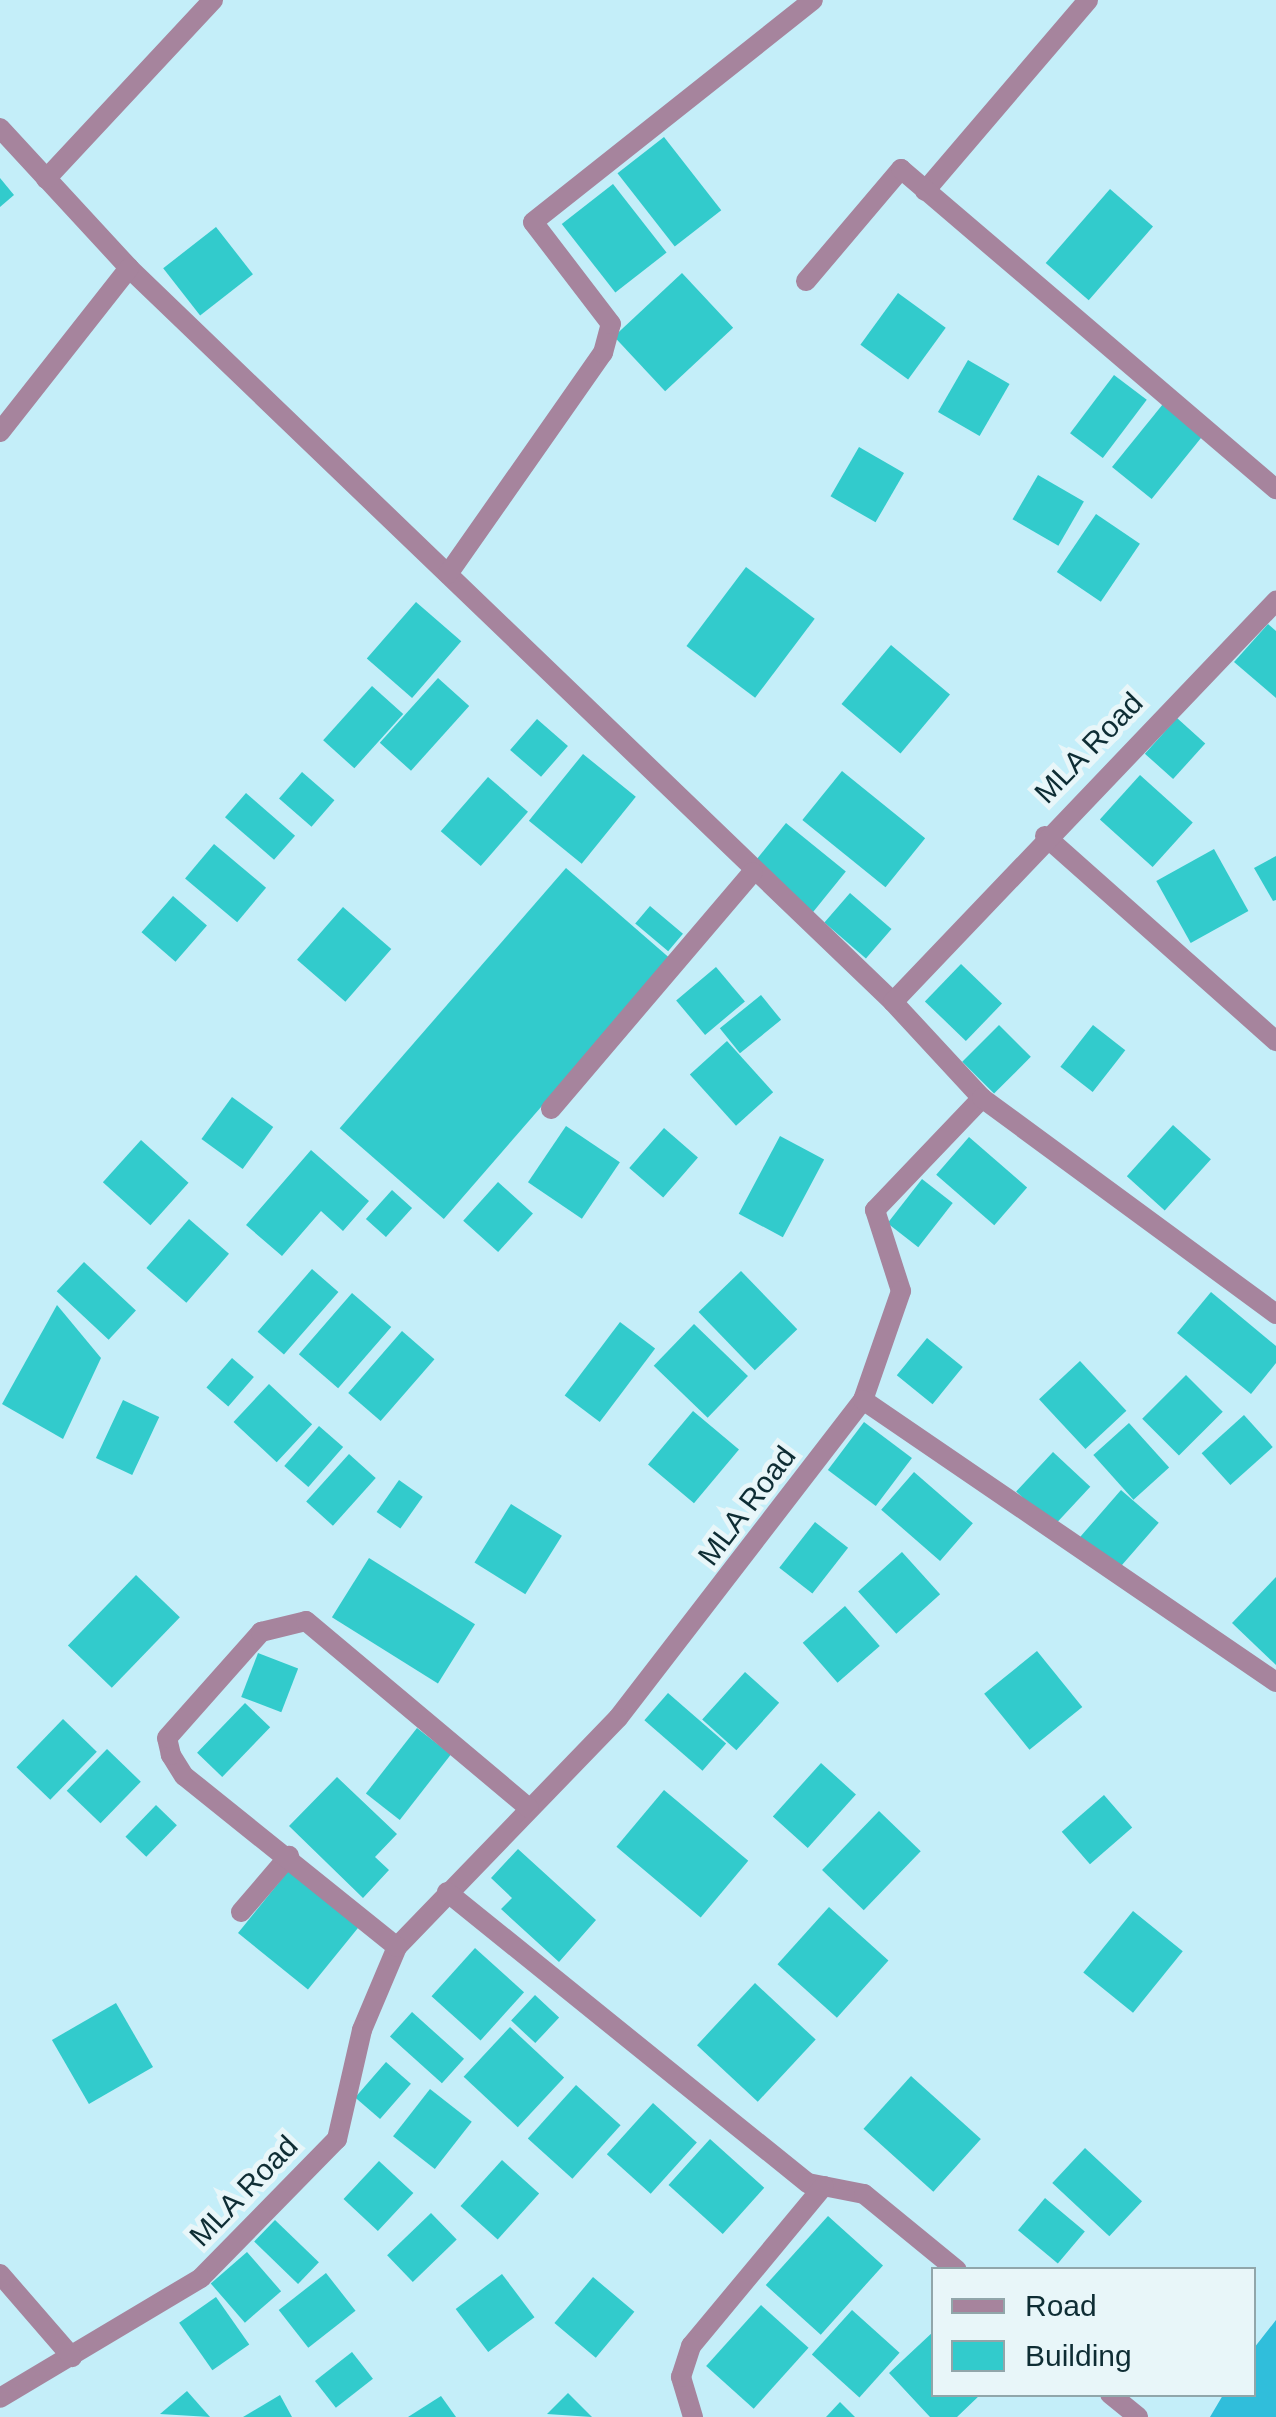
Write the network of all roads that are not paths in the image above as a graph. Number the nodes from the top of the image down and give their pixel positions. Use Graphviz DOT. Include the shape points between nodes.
graph roads {
  1 [pos="213,0"];
  2 [pos="813,0"];
  3 [pos="1088,0"];
  4 [pos="0,128"];
  5 [pos="46,179"];
  6 [pos="925,190"];
  7 [pos="129,268"];
  8 [pos="806,281"];
  9 [pos="0,432"];
  10 [pos="1276,489"];
  11 [pos="448,574"];
  12 [pos="1276,601"];
  13 [pos="1046,836"];
  14 [pos="753,872"];
  15 [pos="892,1002"];
  16 [pos="1276,1041"];
  17 [pos="982,1098"];
  18 [pos="552,1109"];
  19 [pos="1276,1314"];
  20 [pos="863,1400"];
  21 [pos="1276,1682"];
  22 [pos="529,1808"];
  23 [pos="290,1856"];
  24 [pos="447,1892"];
  25 [pos="240,1912"];
  26 [pos="397,1947"];
  27 [pos="824,2186"];
  28 [pos="953,2267"];
  29 [pos="0,2274"];
  30 [pos="72,2357"];
  31 [pos="1114,2397"];
  32 [pos="0,2398"];
  33 [pos="693,2417"];
  34 [pos="1138,2417"];
  1 -- 5 [label="street"];
  2 -- 11 [label="street" via="533,222 611,324 603,353"];
  3 -- 6 [label="street"];
  4 -- 5 [label="street"];
  5 -- 7 [label="street"];
  6 -- 8 [label="street" via="901,169"];
  6 -- 10 [label="street"];
  7 -- 9 [label="street"];
  7 -- 11 [label="street"];
  11 -- 14 [label="street"];
  12 -- 13 [label="street, MLA Road"];
  13 -- 15 [label="street, MLA Road"];
  13 -- 16 [label="street"];
  14 -- 15 [label="street"];
  14 -- 18 [label="street"];
  15 -- 17 [label="street"];
  17 -- 19 [label="street"];
  17 -- 20 [label="street, MLA Road" via="874,1210 901,1291"];
  20 -- 21 [label="street"];
  20 -- 22 [label="street, MLA Road" via="722,1590"];
  22 -- 23 [label="street" via="306,1621 288,1622 261,1632 167,1738 184,1776"];
  22 -- 24 [label="street, MLA Road"];
  23 -- 25 [label="street"];
  23 -- 26 [label="street"];
  24 -- 26 [label="street, MLA Road"];
  24 -- 27 [label="street" via="808,2183"];
  26 -- 30 [label="street, MLA Road" via="362,2030 337,2139 201,2278"];
  27 -- 28 [label="street" via="864,2194"];
  27 -- 33 [label="street" via="691,2346 681,2377"];
  29 -- 30 [label="street"];
  30 -- 32 [label="street, MLA Road"];
  31 -- 34 [label="street"];
}
